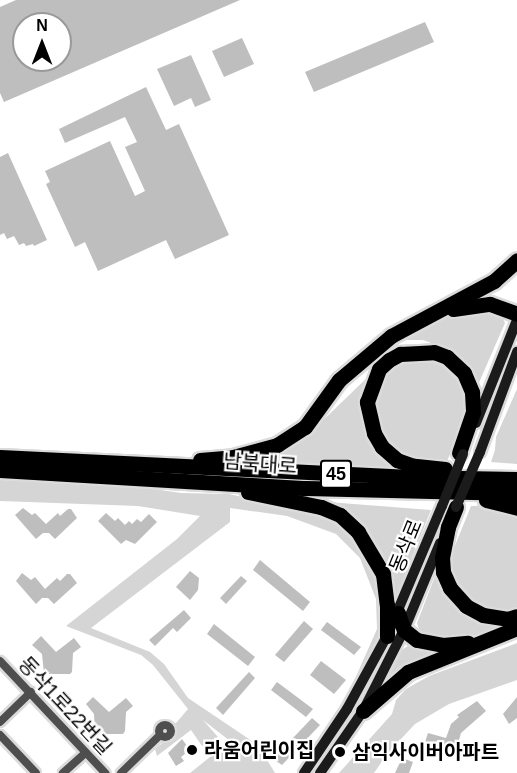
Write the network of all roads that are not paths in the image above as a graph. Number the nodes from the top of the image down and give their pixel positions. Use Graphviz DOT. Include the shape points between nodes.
graph roads {
  1 [pos="517,260"];
  2 [pos="431,314"];
  3 [pos="517,314"];
  4 [pos="517,320"];
  5 [pos="517,351"];
  6 [pos="461,454"];
  7 [pos="0,457"];
  8 [pos="155,464"];
  9 [pos="0,470"];
  10 [pos="517,478"];
  11 [pos="195,481"];
  12 [pos="361,490"];
  13 [pos="517,493"];
  14 [pos="449,506"];
  15 [pos="517,508"];
  16 [pos="398,613"];
  17 [pos="517,616"];
  18 [pos="517,628"];
  19 [pos="404,630"];
  20 [pos="387,636"];
  21 [pos="495,639"];
  22 [pos="0,662"];
  23 [pos="32,692"];
  24 [pos="363,711"];
  25 [pos="0,722"];
  26 [pos="0,735"];
  27 [pos="160,735"];
  28 [pos="85,753"];
  29 [pos="36,773"];
  30 [pos="63,773"];
  31 [pos="105,773"];
  32 [pos="121,773"];
  33 [pos="304,773"];
  34 [pos="320,773"];
  1 -- 2 [label="highway" via="494,281"];
  2 -- 3 [label="highway" via="490,304"];
  2 -- 8 [label="highway" via="382,343 339,380 305,428 277,445 233,457"];
  4 -- 6 [label="main road, 동삭로"];
  5 -- 14 [label="main road, 동삭로, bridge" via="480,452"];
  6 -- 10 [label="highway" via="472,412 471,392 464,373 434,351 400,354 389,360 379,369 367,402 368,416 382,447 397,460 414,466"];
  6 -- 14 [label="main road, 동삭로, bridge"];
  7 -- 8 [label="highway, 남북대로 / 45"];
  8 -- 10 [label="highway, 남북대로 / 45" via="395,477"];
  9 -- 11 [label="highway, 남북대로 / 45"];
  11 -- 12 [label="highway, 남북대로 / 45"];
  11 -- 20 [label="highway" via="291,500 340,515 358,532 383,574"];
  12 -- 13 [label="highway, 남북대로 / 45"];
  12 -- 15 [label="highway" via="488,500"];
  14 -- 16 [label="main road, 동삭로"];
  14 -- 17 [label="highway" via="442,557 450,588 465,606 483,615 508,619"];
  14 -- 19 [label="main road, 동삭로"];
  16 -- 19 [label="highway"];
  16 -- 20 [label="main road, 동삭로"];
  18 -- 21 [label="highway"];
  19 -- 21 [label="highway" via="417,639 443,645"];
  19 -- 24 [label="main road, 동삭로"];
  20 -- 33 [label="main road, 동삭로" via="347,709"];
  21 -- 24 [label="highway" via="408,672"];
  22 -- 23 [label="street, 동삭1로22번길"];
  23 -- 25 [label="street"];
  23 -- 28 [label="street, 동삭1로22번길"];
  24 -- 34 [label="main road, 동삭로"];
  26 -- 29 [label="street"];
  27 -- 32 [label="street"];
  28 -- 30 [label="street"];
  28 -- 31 [label="street, 동삭1로22번길"];
}
